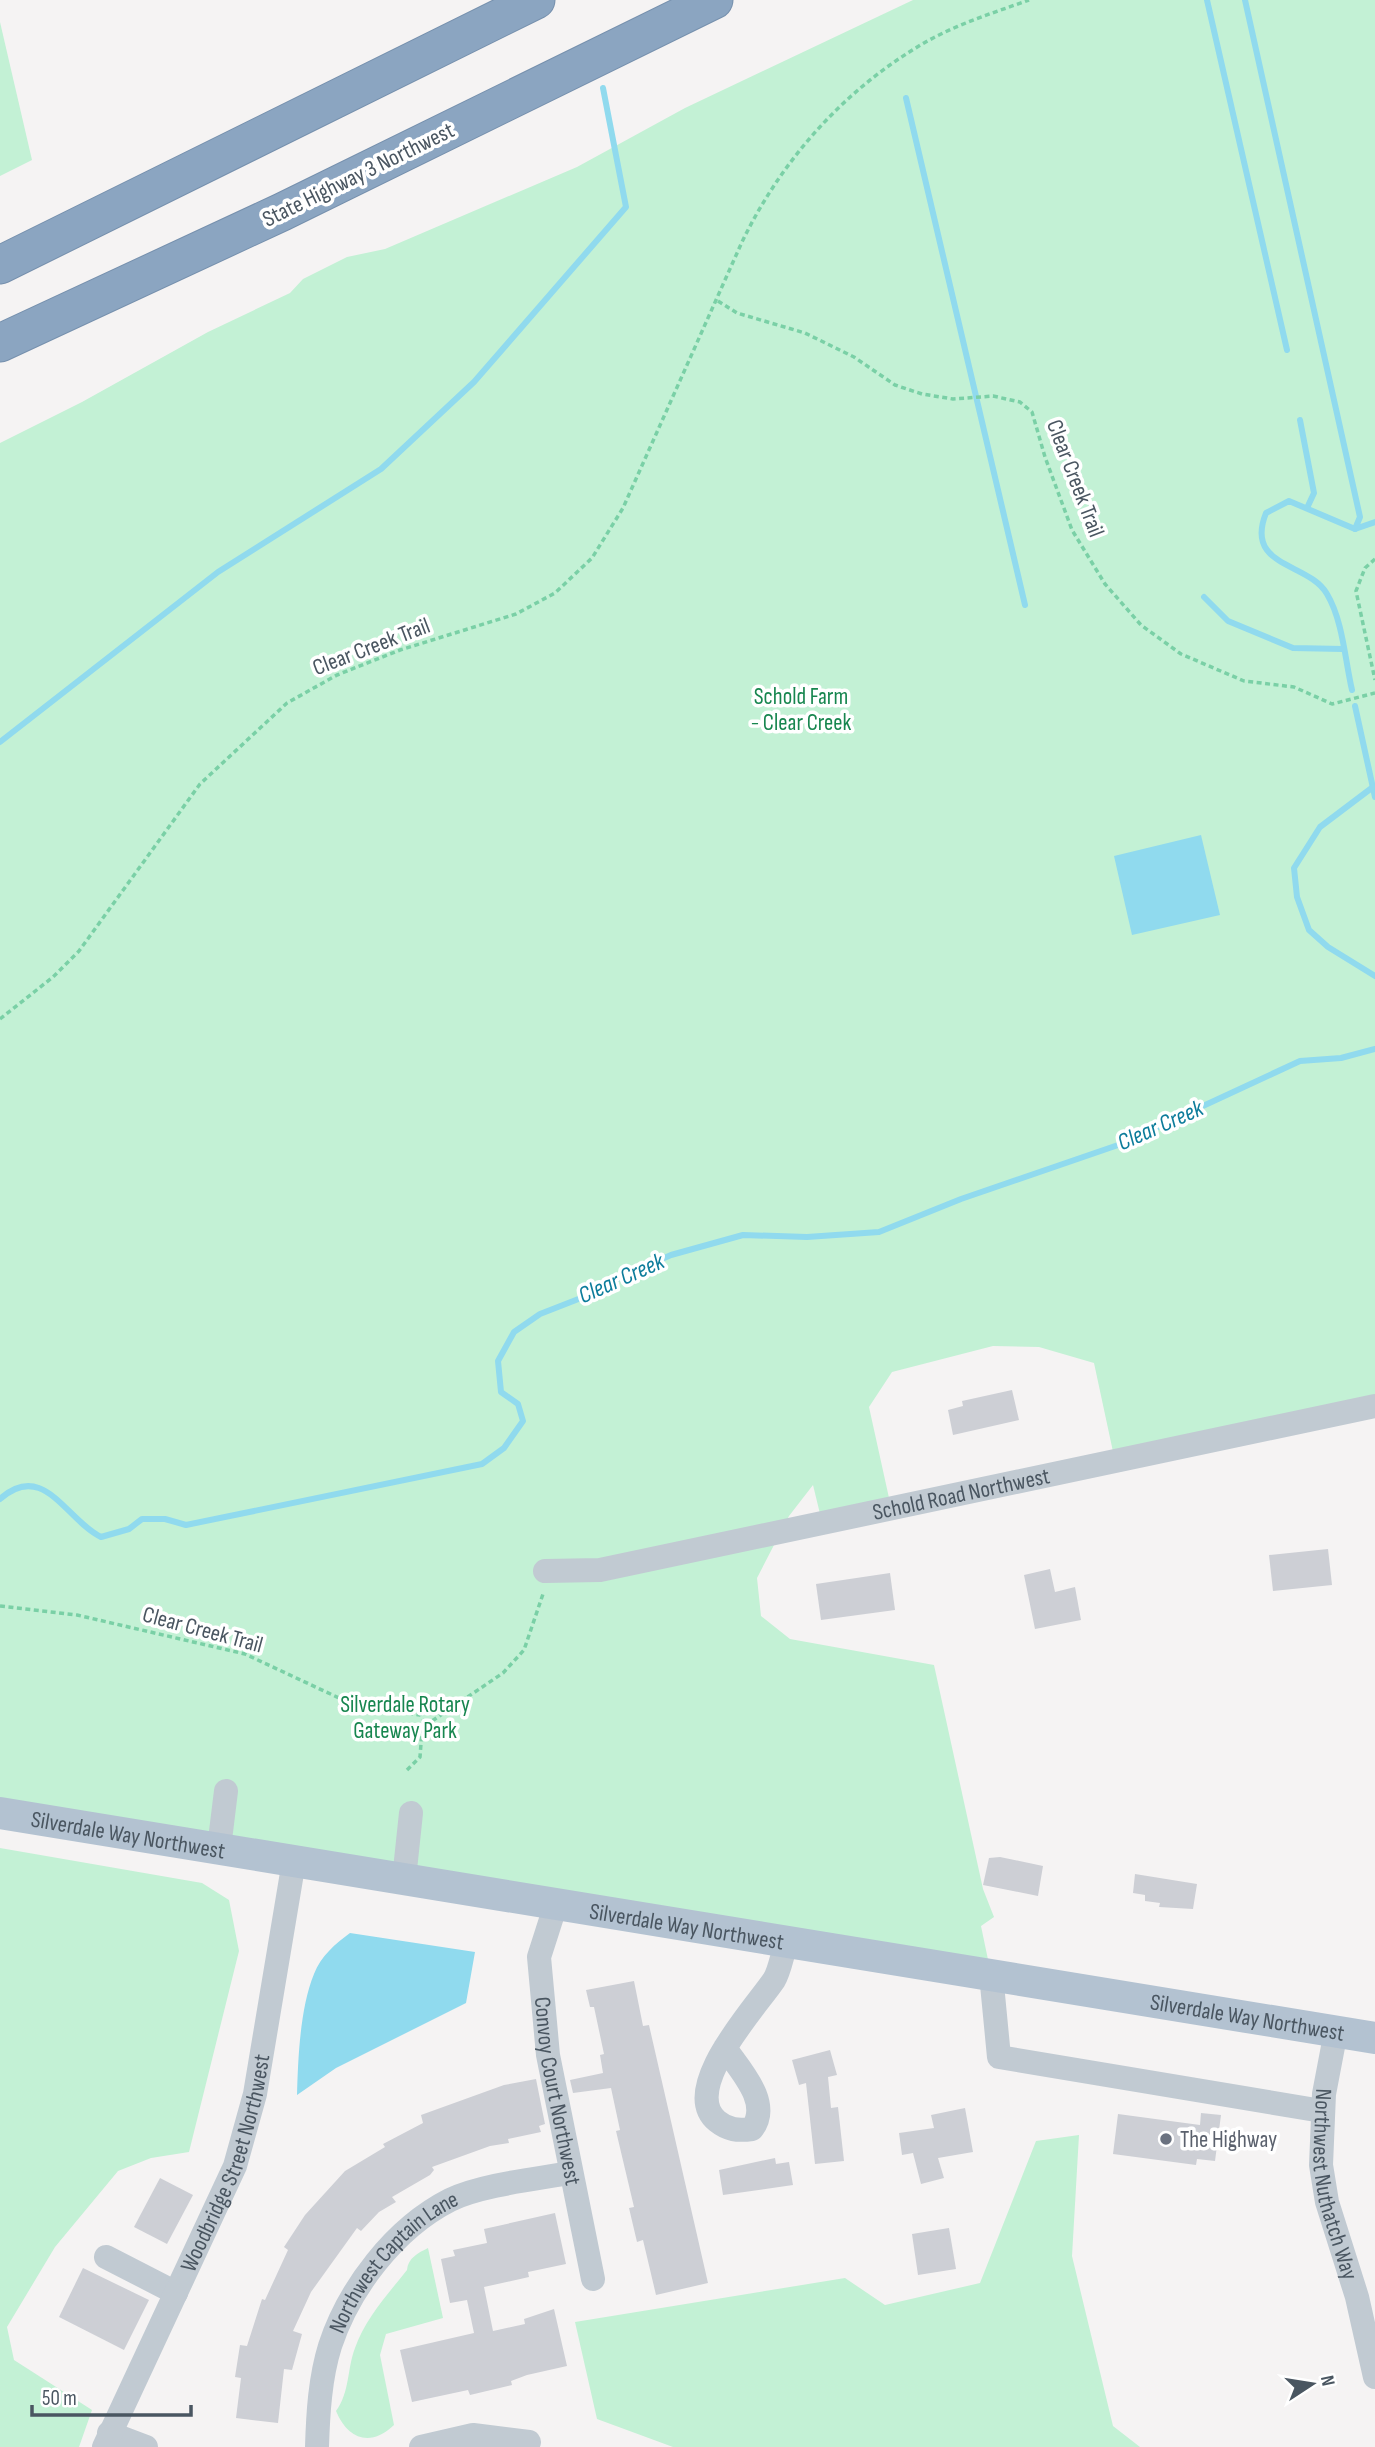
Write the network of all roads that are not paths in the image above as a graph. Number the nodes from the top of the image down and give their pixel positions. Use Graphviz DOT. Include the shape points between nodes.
graph roads {
  1 [pos="536,0"];
  2 [pos="714,0"];
  3 [pos="0,265"];
  4 [pos="0,343"];
  5 [pos="1375,1406"];
  6 [pos="545,1571"];
  7 [pos="226,1791"];
  8 [pos="0,1812"];
  9 [pos="411,1813"];
  10 [pos="219,1848"];
  11 [pos="294,1861"];
  12 [pos="404,1879"];
  13 [pos="556,1904"];
  14 [pos="786,1944"];
  15 [pos="991,1974"];
  16 [pos="1336,2031"];
  17 [pos="1375,2038"];
  18 [pos="725,2048"];
  19 [pos="1322,2111"];
  20 [pos="570,2173"];
  21 [pos="106,2257"];
  22 [pos="593,2279"];
  23 [pos="176,2293"];
  24 [pos="1375,2377"];
  25 [pos="107,2440"];
  26 [pos="528,2442"];
  27 [pos="146,2447"];
  28 [pos="317,2447"];
  29 [pos="421,2447"];
  1 -- 3 [label="highway"];
  2 -- 4 [label="highway, State Highway 3 Northwest" via="282,212"];
  5 -- 6 [label="street, Schold Road Northwest" via="600,1570"];
  7 -- 10 [label="street"];
  8 -- 10 [label="main road, Silverdale Way Northwest"];
  9 -- 12 [label="street"];
  10 -- 11 [label="main road, Silverdale Way Northwest"];
  11 -- 12 [label="main road, Silverdale Way Northwest"];
  11 -- 23 [label="street, Woodbridge Street Northwest" via="255,2094 235,2166"];
  12 -- 13 [label="main road, Silverdale Way Northwest"];
  13 -- 14 [label="main road, Silverdale Way Northwest"];
  13 -- 20 [label="street, Convoy Court Northwest" via="539,1957 548,2055"];
  14 -- 15 [label="main road, Silverdale Way Northwest"];
  14 -- 18 [label="street" via="776,1978"];
  15 -- 16 [label="main road, Silverdale Way Northwest"];
  15 -- 19 [label="street" via="999,2057"];
  16 -- 17 [label="main road, Silverdale Way Northwest"];
  16 -- 19 [label="street, Northwest Nuthatch Way"];
  19 -- 24 [label="street, Northwest Nuthatch Way" via="1321,2165 1327,2202 1357,2297"];
  20 -- 22 [label="street, Convoy Court Northwest"];
  20 -- 28 [label="street, Northwest Captain Lane" via="513,2182 451,2200 404,2231 360,2285 330,2346 319,2404"];
  21 -- 23 [label="street"];
  23 -- 25 [label="street, Woodbridge Street Northwest"];
  25 -- 27 [label="street"];
  26 -- 29 [label="street" via="473,2435"];
}
